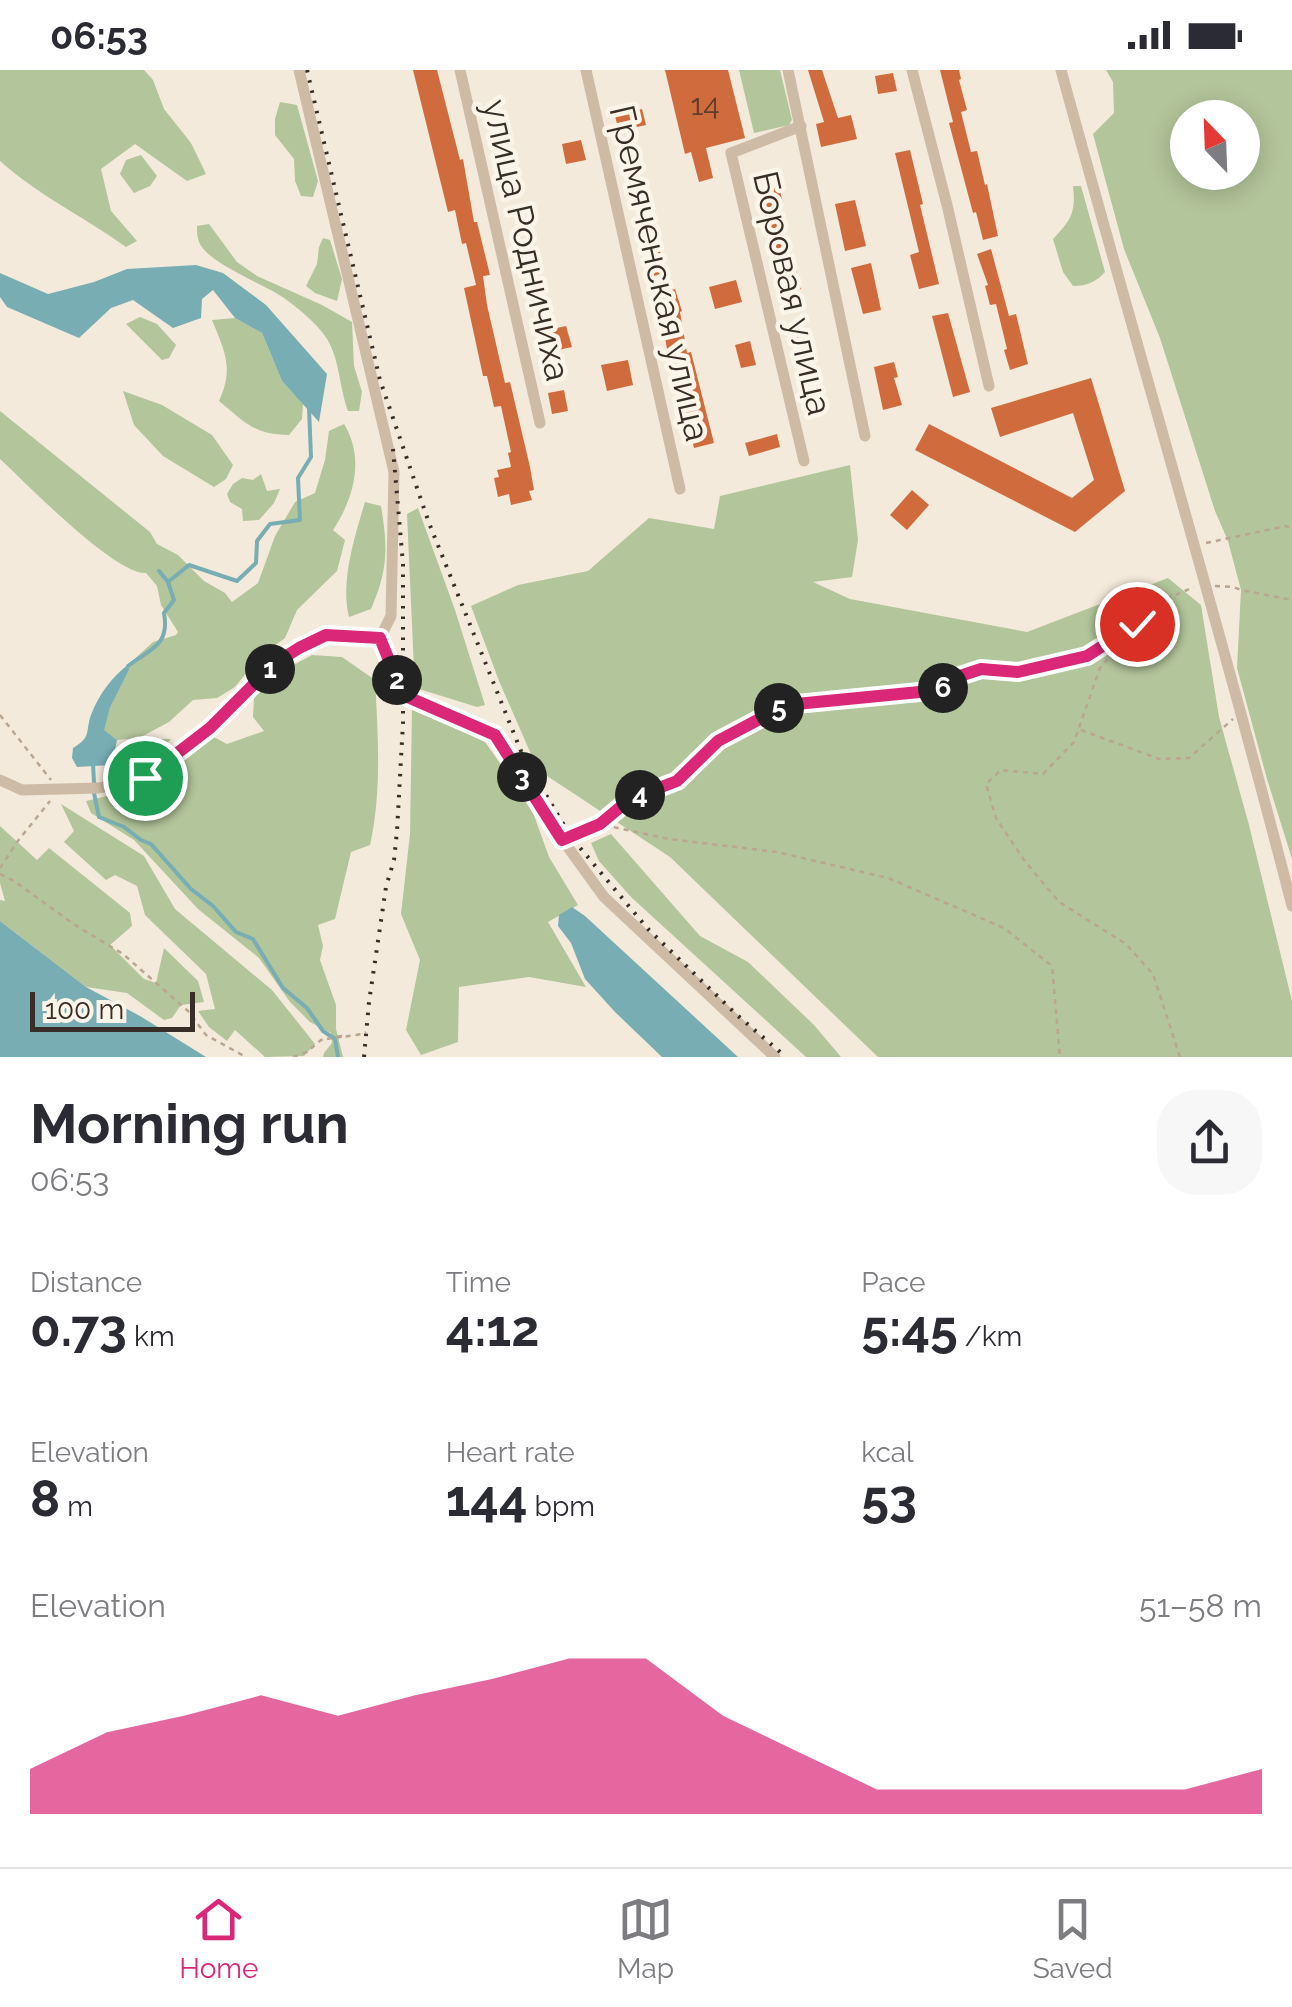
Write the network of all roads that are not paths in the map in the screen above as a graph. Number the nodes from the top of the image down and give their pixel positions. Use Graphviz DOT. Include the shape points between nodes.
graph roads {
  1 [pos="299,70"];
  2 [pos="460,70"];
  3 [pos="586,70"];
  4 [pos="788,70"];
  5 [pos="912,70"];
  6 [pos="1061,70"];
  7 [pos="801,126"];
  8 [pos="989,386"];
  9 [pos="540,423"];
  10 [pos="865,436"];
  11 [pos="804,461"];
  12 [pos="680,488"];
  13 [pos="380,638"];
  14 [pos="0,780"];
  15 [pos="1292,906"];
  16 [pos="775,1057"];
  1 -- 13 [label="street" via="394,472 391,616"];
  2 -- 9 [label="street, улица Родничиха"];
  3 -- 12 [label="street, Гремяченская улица"];
  4 -- 7 [label="street"];
  5 -- 8 [label="street"];
  6 -- 15 [label="street"];
  7 -- 10 [label="street"];
  7 -- 11 [label="street, Боровая улица" via="732,153"];
  13 -- 14 [label="street" via="326,635 299,648 145,778 59,790 22,790"];
  13 -- 16 [label="street" via="403,695 495,735 604,897"];
}
